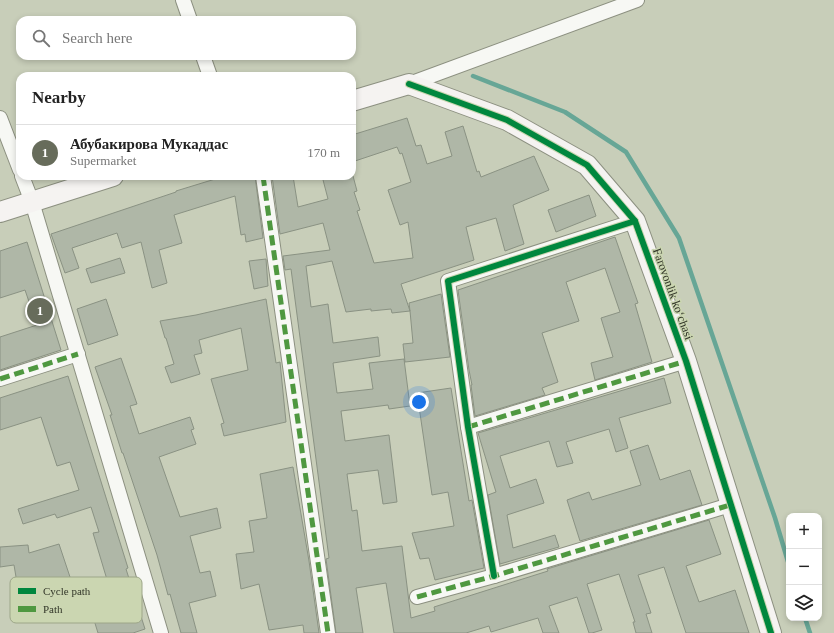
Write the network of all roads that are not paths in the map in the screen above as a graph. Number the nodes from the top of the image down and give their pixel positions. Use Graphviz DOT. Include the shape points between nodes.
graph roads {
  1 [pos="183,0"];
  2 [pos="637,0"];
  3 [pos="189,16"];
  4 [pos="204,60"];
  5 [pos="209,72"];
  6 [pos="409,84"];
  7 [pos="356,100"];
  8 [pos="0,118"];
  9 [pos="16,160"];
  10 [pos="24,180"];
  11 [pos="101,180"];
  12 [pos="264,180"];
  13 [pos="32,202"];
  14 [pos="0,212"];
  15 [pos="635,221"];
  16 [pos="78,354"];
  17 [pos="686,361"];
  18 [pos="0,379"];
  19 [pos="468,427"];
  20 [pos="730,505"];
  21 [pos="494,576"];
  22 [pos="417,597"];
  23 [pos="161,633"];
  24 [pos="328,633"];
  25 [pos="771,633"];
  1 -- 3 [label="street"];
  2 -- 6 [label="street"];
  4 -- 5 [label="street"];
  6 -- 7 [label="street"];
  6 -- 15 [label="street, Farovonlik koʻchasi" via="507,120 587,165"];
  8 -- 9 [label="street"];
  10 -- 13 [label="street"];
  11 -- 13 [label="street"];
  12 -- 24 [label="street"];
  13 -- 14 [label="street"];
  13 -- 16 [label="street"];
  15 -- 17 [label="street, Farovonlik koʻchasi"];
  15 -- 19 [label="street" via="448,281"];
  16 -- 18 [label="street"];
  16 -- 23 [label="street"];
  17 -- 19 [label="street"];
  17 -- 20 [label="street, Farovonlik koʻchasi"];
  19 -- 21 [label="street"];
  20 -- 21 [label="street"];
  20 -- 25 [label="street, Farovonlik koʻchasi"];
  21 -- 22 [label="street"];
}
